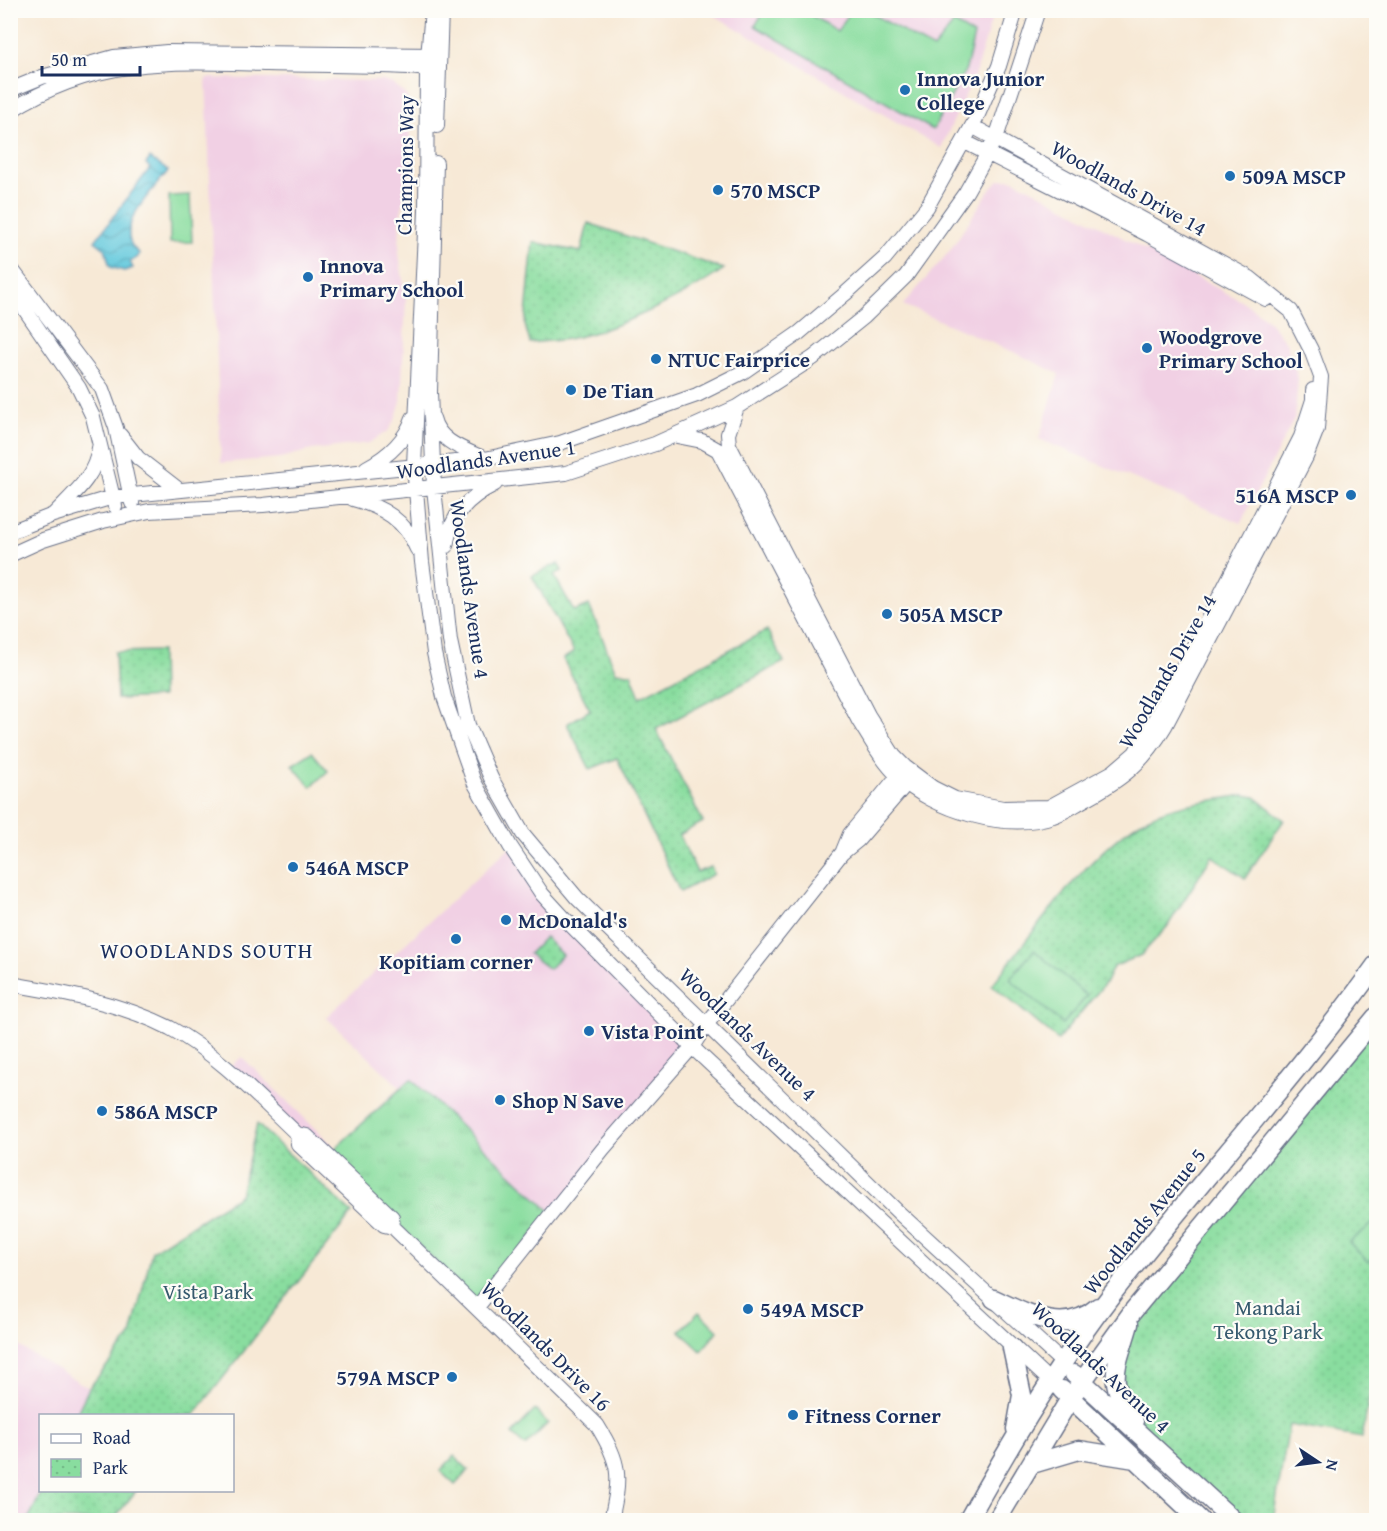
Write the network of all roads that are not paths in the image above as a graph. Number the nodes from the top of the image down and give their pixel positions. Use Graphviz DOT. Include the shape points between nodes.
graph roads {
  1 [pos="432,10"];
  2 [pos="441,10"];
  3 [pos="1016,10"];
  4 [pos="1038,10"];
  5 [pos="433,63"];
  6 [pos="10,90"];
  7 [pos="10,111"];
  8 [pos="972,126"];
  9 [pos="995,138"];
  10 [pos="965,142"];
  11 [pos="988,153"];
  12 [pos="10,267"];
  13 [pos="10,288"];
  14 [pos="430,392"];
  15 [pos="417,404"];
  16 [pos="737,407"];
  17 [pos="116,428"];
  18 [pos="677,436"];
  19 [pos="100,441"];
  20 [pos="485,459"];
  21 [pos="432,463"];
  22 [pos="414,465"];
  23 [pos="359,471"];
  24 [pos="506,480"];
  25 [pos="284,481"];
  26 [pos="434,488"];
  27 [pos="178,489"];
  28 [pos="416,490"];
  29 [pos="131,494"];
  30 [pos="113,497"];
  31 [pos="345,497"];
  32 [pos="304,501"];
  33 [pos="133,514"];
  34 [pos="53,515"];
  35 [pos="118,517"];
  36 [pos="10,532"];
  37 [pos="10,555"];
  38 [pos="422,562"];
  39 [pos="444,574"];
  40 [pos="906,775"];
  41 [pos="1377,965"];
  42 [pos="10,984"];
  43 [pos="1377,1017"];
  44 [pos="706,1025"];
  45 [pos="692,1047"];
  46 [pos="1109,1298"];
  47 [pos="994,1299"];
  48 [pos="478,1306"];
  49 [pos="1133,1311"];
  50 [pos="1012,1348"];
  51 [pos="1063,1363"];
  52 [pos="1081,1381"];
  53 [pos="1051,1382"];
  54 [pos="1071,1397"];
  55 [pos="1147,1441"];
  56 [pos="1007,1453"];
  57 [pos="1135,1459"];
  58 [pos="1032,1464"];
  59 [pos="611,1521"];
  60 [pos="968,1521"];
  61 [pos="997,1521"];
  62 [pos="1200,1521"];
  63 [pos="1233,1521"];
  1 -- 5 [label="street, Champions Way"];
  2 -- 5 [label="street, Champions Way"];
  3 -- 8 [label="street, Woodlands Avenue 1" via="999,66"];
  4 -- 9 [label="street, Woodlands Avenue 1"];
  5 -- 6 [label="street" via="167,52 114,57"];
  5 -- 7 [label="street" via="170,61 113,69 59,84"];
  5 -- 14 [label="street, Champions Way"];
  5 -- 15 [label="street, Champions Way"];
  8 -- 9 [label="street, Woodlands Drive 14"];
  8 -- 10 [label="street, Woodlands Avenue 1"];
  9 -- 11 [label="street, Woodlands Avenue 1"];
  9 -- 40 [label="street, Woodlands Drive 14" via="1250,278 1291,311 1321,377 1317,429 1291,489 1165,726 1147,754 1124,777 1053,817 1012,822 956,811 925,797"];
  10 -- 11 [label="street, Woodlands Drive 14"];
  10 -- 20 [label="street, Woodlands Avenue 1" via="927,207 885,258 799,333 743,372 697,396 646,415 560,443"];
  11 -- 16 [label="street, Woodlands Avenue 1" via="966,192 906,276 813,358"];
  11 -- 40 [label="street, Woodlands Drive 14" via="1268,300 1296,330 1306,351 1313,400 1301,437 1255,529 1135,753 1113,771 1049,807 1023,809 955,799"];
  12 -- 17 [label="street" via="102,389"];
  13 -- 19 [label="street" via="80,388"];
  14 -- 20 [label="street" via="433,421 441,434"];
  14 -- 21 [label="street, Champions Way"];
  15 -- 22 [label="street, Champions Way"];
  15 -- 23 [label="street" via="410,427 386,458"];
  16 -- 18 [label="street, Woodlands Avenue 1"];
  16 -- 40 [label="street, Woodlands Drive 14" via="730,425 729,445 868,715"];
  17 -- 27 [label="street" via="138,458"];
  17 -- 29 [label="street"];
  18 -- 24 [label="street, Woodlands Avenue 1" via="566,473"];
  18 -- 40 [label="street, Woodlands Drive 14" via="702,441 718,450 860,721 884,761"];
  19 -- 30 [label="street"];
  19 -- 34 [label="street" via="97,465 89,479"];
  20 -- 21 [label="street, Woodlands Avenue 1"];
  21 -- 22 [label="street, Woodlands Avenue 1"];
  21 -- 26 [label="street, Woodlands Avenue 4"];
  22 -- 23 [label="street, Woodlands Avenue 1"];
  22 -- 28 [label="street, Woodlands Avenue 4"];
  23 -- 25 [label="street, Woodlands Avenue 1"];
  24 -- 26 [label="street, Woodlands Avenue 1"];
  24 -- 39 [label="street" via="475,495 451,522"];
  25 -- 27 [label="street, Woodlands Avenue 1"];
  25 -- 32 [label="street" via="300,489"];
  26 -- 28 [label="street, Woodlands Avenue 1"];
  26 -- 39 [label="street, Woodlands Avenue 4"];
  27 -- 29 [label="street, Woodlands Avenue 1"];
  28 -- 31 [label="street, Woodlands Avenue 1"];
  28 -- 38 [label="street, Woodlands Avenue 4"];
  29 -- 30 [label="street, Woodlands Avenue 1"];
  29 -- 33 [label="street"];
  30 -- 34 [label="street, Woodlands Avenue 1"];
  30 -- 35 [label="street"];
  31 -- 32 [label="street, Woodlands Avenue 1"];
  31 -- 38 [label="street" via="395,517 408,529"];
  32 -- 33 [label="street, Woodlands Avenue 1"];
  33 -- 35 [label="street, Woodlands Avenue 1"];
  34 -- 36 [label="street, Woodlands Avenue 1"];
  35 -- 37 [label="street, Woodlands Avenue 1" via="43,540"];
  38 -- 45 [label="street, Woodlands Avenue 4" via="444,697 474,782 489,811 542,894"];
  39 -- 44 [label="street, Woodlands Avenue 4" via="450,641 468,725 491,778 523,834 578,898"];
  40 -- 44 [label="street" via="850,834 842,853"];
  41 -- 46 [label="main road, Woodlands Avenue 5" via="1328,1034"];
  42 -- 48 [label="street, Woodlands Drive 16" via="128,1010 171,1029 227,1069 297,1134 307,1136 392,1217 393,1227"];
  43 -- 49 [label="main road"];
  44 -- 45 [label="street"];
  44 -- 47 [label="street, Woodlands Avenue 4" via="898,1212"];
  45 -- 48 [label="street" via="590,1165"];
  45 -- 50 [label="street, Woodlands Avenue 4"];
  46 -- 47 [label="main road" via="1091,1314 1058,1323 1035,1318"];
  46 -- 51 [label="main road, Woodlands Avenue 5"];
  47 -- 51 [label="street, Woodlands Avenue 4"];
  48 -- 59 [label="street, Woodlands Drive 16" via="597,1425 614,1452 618,1490"];
  49 -- 52 [label="main road"];
  49 -- 55 [label="main road" via="1115,1382 1116,1392"];
  50 -- 53 [label="street, Woodlands Avenue 4"];
  50 -- 56 [label="main road" via="1022,1395"];
  51 -- 52 [label="main road, Woodlands Avenue 4"];
  51 -- 53 [label="main road, Woodlands Avenue 5"];
  52 -- 54 [label="main road"];
  52 -- 55 [label="main road, Woodlands Avenue 4"];
  53 -- 54 [label="main road, Woodlands Avenue 4"];
  53 -- 56 [label="main road, Woodlands Avenue 5"];
  54 -- 57 [label="main road, Woodlands Avenue 4"];
  54 -- 58 [label="main road"];
  55 -- 63 [label="main road, Woodlands Avenue 4"];
  56 -- 60 [label="main road, Woodlands Avenue 5"];
  57 -- 58 [label="main road" via="1079,1450"];
  57 -- 62 [label="main road, Woodlands Avenue 4"];
  58 -- 61 [label="main road"];
}
